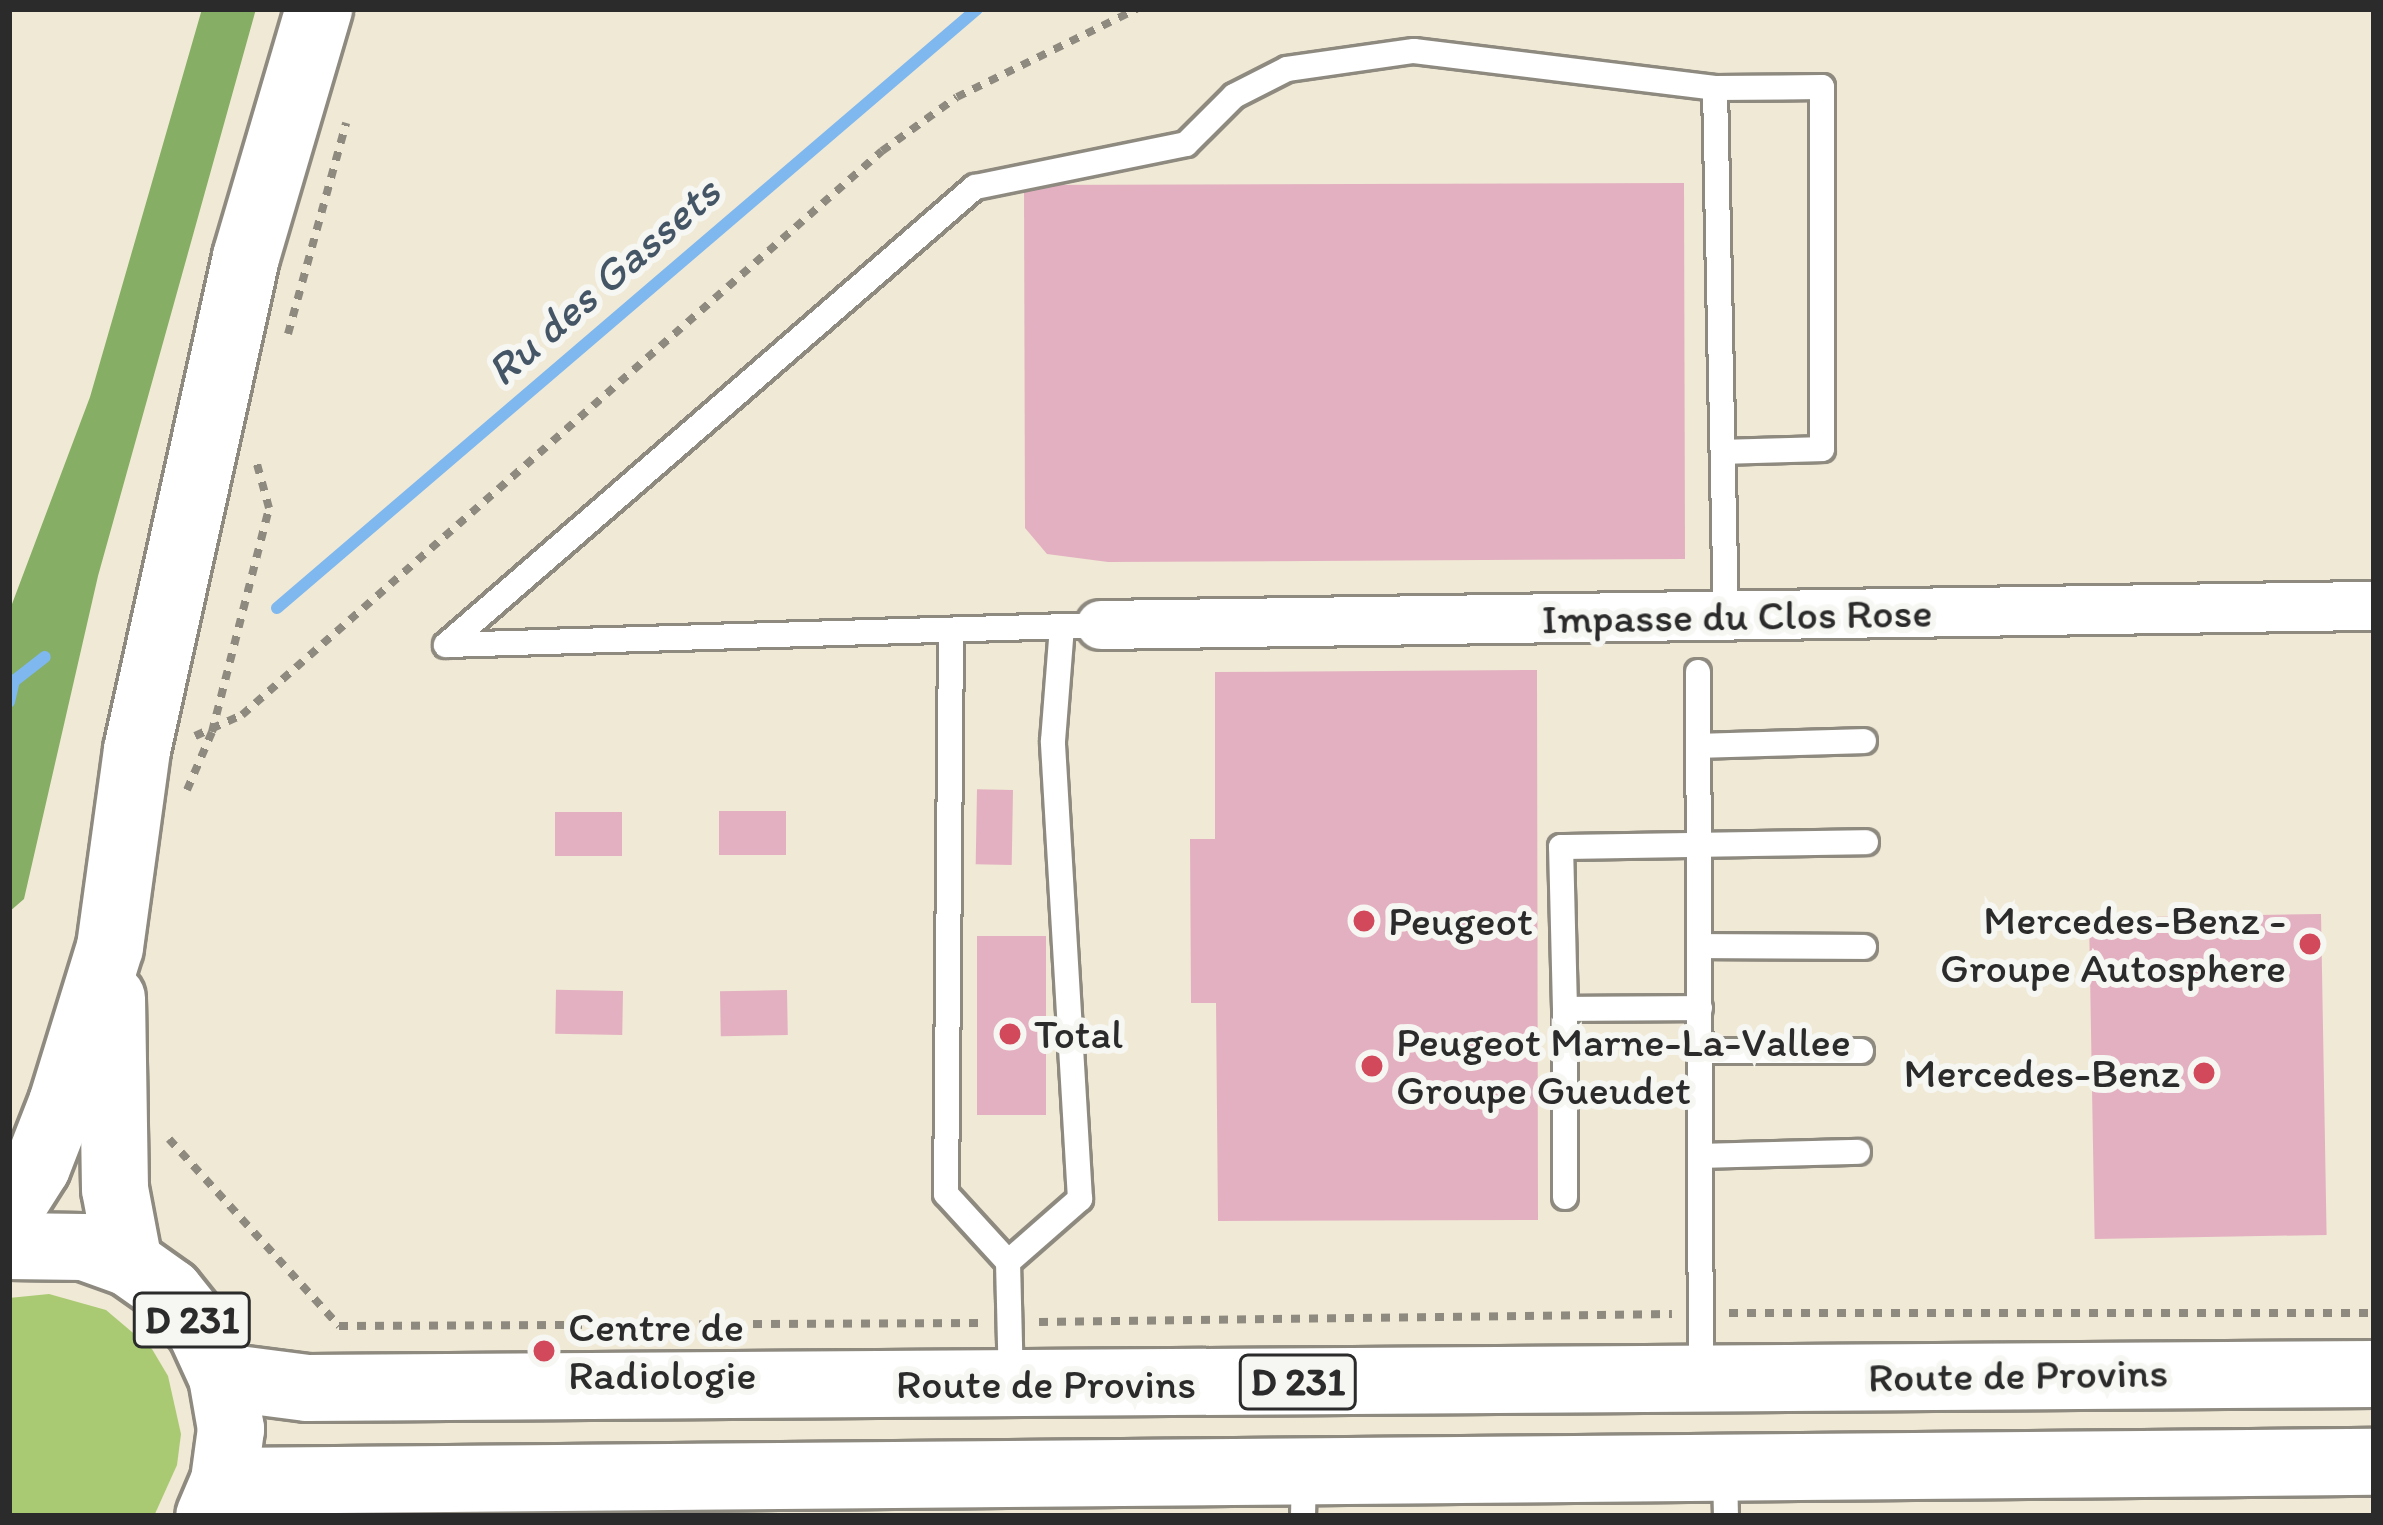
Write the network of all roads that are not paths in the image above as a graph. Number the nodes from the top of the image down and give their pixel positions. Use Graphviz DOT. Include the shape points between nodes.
graph roads {
  1 [pos="319,9"];
  2 [pos="1715,88"];
  3 [pos="1723,452"];
  4 [pos="2374,607"];
  5 [pos="1726,616"];
  6 [pos="1082,625"];
  7 [pos="951,636"];
  8 [pos="1698,672"];
  9 [pos="1864,742"];
  10 [pos="1699,746"];
  11 [pos="1866,842"];
  12 [pos="1700,844"];
  13 [pos="1700,946"];
  14 [pos="1864,946"];
  15 [pos="110,947"];
  16 [pos="1700,1008"];
  17 [pos="1565,1009"];
  18 [pos="1700,1051"];
  19 [pos="1861,1051"];
  20 [pos="1858,1152"];
  21 [pos="1701,1156"];
  22 [pos="1564,1197"];
  23 [pos="9,1211"];
  24 [pos="9,1246"];
  25 [pos="1008,1262"];
  26 [pos="129,1263"];
  27 [pos="1011,1354"];
  28 [pos="2374,1373"];
  29 [pos="223,1377"];
  30 [pos="1701,1378"];
  31 [pos="2374,1462"];
  32 [pos="1725,1490"];
  33 [pos="1303,1492"];
  34 [pos="216,1498"];
  1 -- 15 [label="main road" via="246,256 137,750"];
  2 -- 3 [label="lane"];
  2 -- 3 [label="lane" via="1822,87 1822,449"];
  2 -- 7 [label="lane" via="1414,51 1287,69 1234,96 1186,144 975,187 446,645"];
  3 -- 5 [label="lane"];
  4 -- 5 [label="street, Impasse du Clos Rose"];
  5 -- 6 [label="street, Impasse du Clos Rose"];
  6 -- 7 [label="lane"];
  6 -- 25 [label="lane" via="1053,741 1080,1199"];
  7 -- 25 [label="lane" via="946,1194"];
  8 -- 10 [label="lane"];
  9 -- 10 [label="lane"];
  10 -- 12 [label="lane"];
  11 -- 12 [label="lane"];
  12 -- 13 [label="lane"];
  12 -- 17 [label="lane" via="1561,847"];
  13 -- 14 [label="lane"];
  13 -- 16 [label="lane"];
  15 -- 23 [label="main road" via="38,1167"];
  15 -- 26 [label="main road" via="115,1189"];
  16 -- 17 [label="lane"];
  16 -- 18 [label="lane"];
  17 -- 22 [label="lane"];
  18 -- 19 [label="lane"];
  18 -- 21 [label="lane"];
  20 -- 21 [label="lane"];
  21 -- 30 [label="lane"];
  24 -- 26 [label="main road, D 231" via="84,1247"];
  25 -- 27 [label="lane"];
  26 -- 29 [label="main road, D 231" via="191,1318"];
  27 -- 29 [label="main road, Route de Provins / D 231" via="307,1388"];
  27 -- 30 [label="main road, Route de Provins / D 231"];
  28 -- 30 [label="main road, Route de Provins / D 231"];
  29 -- 34 [label="main road, D 231" via="230,1429"];
  31 -- 32 [label="main road, Route de Provins / D 231"];
  32 -- 33 [label="main road, Route de Provins / D 231"];
  33 -- 34 [label="main road, Route de Provins / D 231"];
}
